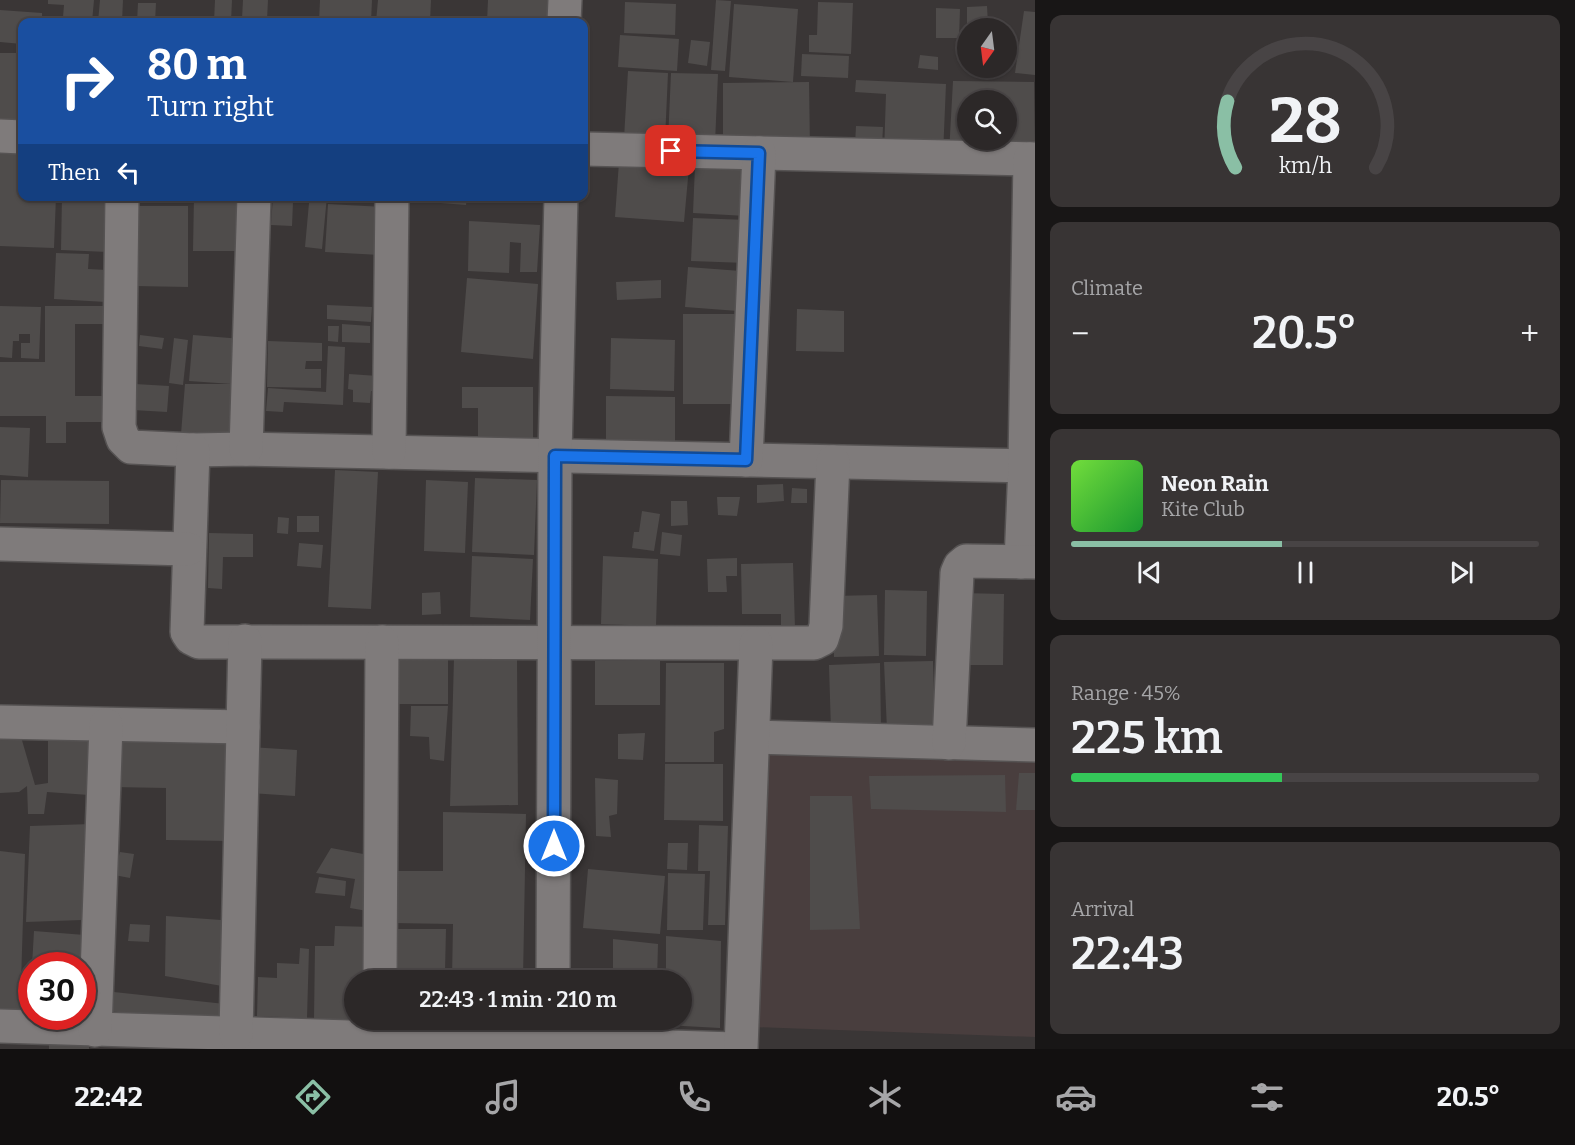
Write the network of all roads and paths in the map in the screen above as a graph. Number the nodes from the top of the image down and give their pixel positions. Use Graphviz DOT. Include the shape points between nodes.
graph roads {
  1 [pos="565,0"];
  2 [pos="564,18"];
  3 [pos="0,136"];
  4 [pos="18,136"];
  5 [pos="588,149"];
  6 [pos="759,153"];
  7 [pos="1033,159"];
  8 [pos="122,201"];
  9 [pos="254,201"];
  10 [pos="392,201"];
  11 [pos="561,201"];
  12 [pos="246,449"];
  13 [pos="193,450"];
  14 [pos="388,452"];
  15 [pos="555,456"];
  16 [pos="746,460"];
  17 [pos="833,462"];
  18 [pos="1025,466"];
  19 [pos="0,543"];
  20 [pos="188,549"];
  21 [pos="1028,562"];
  22 [pos="245,641"];
  23 [pos="382,642"];
  24 [pos="554,643"];
  25 [pos="756,644"];
  26 [pos="0,722"];
  27 [pos="106,724"];
  28 [pos="243,727"];
  29 [pos="753,737"];
  30 [pos="950,743"];
  31 [pos="1035,745"];
  32 [pos="380,970"];
  33 [pos="553,970"];
  34 [pos="96,1002"];
  35 [pos="0,1026"];
  36 [pos="18,1027"];
  37 [pos="95,1030"];
  38 [pos="350,1030"];
  39 [pos="398,1030"];
  40 [pos="236,1034"];
  41 [pos="553,1038"];
  42 [pos="735,1049"];
  43 [pos="741,1049"];
  1 -- 2 [label="street"];
  3 -- 4 [label="street"];
  5 -- 6 [label="street"];
  6 -- 7 [label="street"];
  6 -- 16 [label="street"];
  7 -- 18 [label="street"];
  8 -- 13 [label="street" via="119,427 131,447"];
  9 -- 12 [label="street"];
  10 -- 14 [label="street"];
  11 -- 15 [label="street"];
  12 -- 13 [label="street"];
  12 -- 14 [label="street"];
  13 -- 20 [label="street"];
  14 -- 15 [label="street"];
  15 -- 16 [label="street"];
  15 -- 24 [label="street"];
  16 -- 17 [label="street"];
  17 -- 18 [label="street"];
  17 -- 25 [label="street" via="826,626 822,639 814,643"];
  18 -- 21 [label="street"];
  19 -- 20 [label="street"];
  20 -- 22 [label="street" via="186,632 199,642"];
  21 -- 30 [label="street" via="966,561 960,566"];
  22 -- 23 [label="street"];
  22 -- 28 [label="street"];
  23 -- 24 [label="street"];
  23 -- 32 [label="street"];
  24 -- 25 [label="street"];
  24 -- 33 [label="street"];
  25 -- 29 [label="street"];
  26 -- 27 [label="street"];
  27 -- 28 [label="street"];
  27 -- 34 [label="street"];
  28 -- 40 [label="street"];
  29 -- 30 [label="street"];
  29 -- 43 [label="street"];
  30 -- 31 [label="street"];
  35 -- 36 [label="street"];
  37 -- 40 [label="street"];
  38 -- 40 [label="street"];
  39 -- 41 [label="street"];
  41 -- 42 [label="street"];
}
